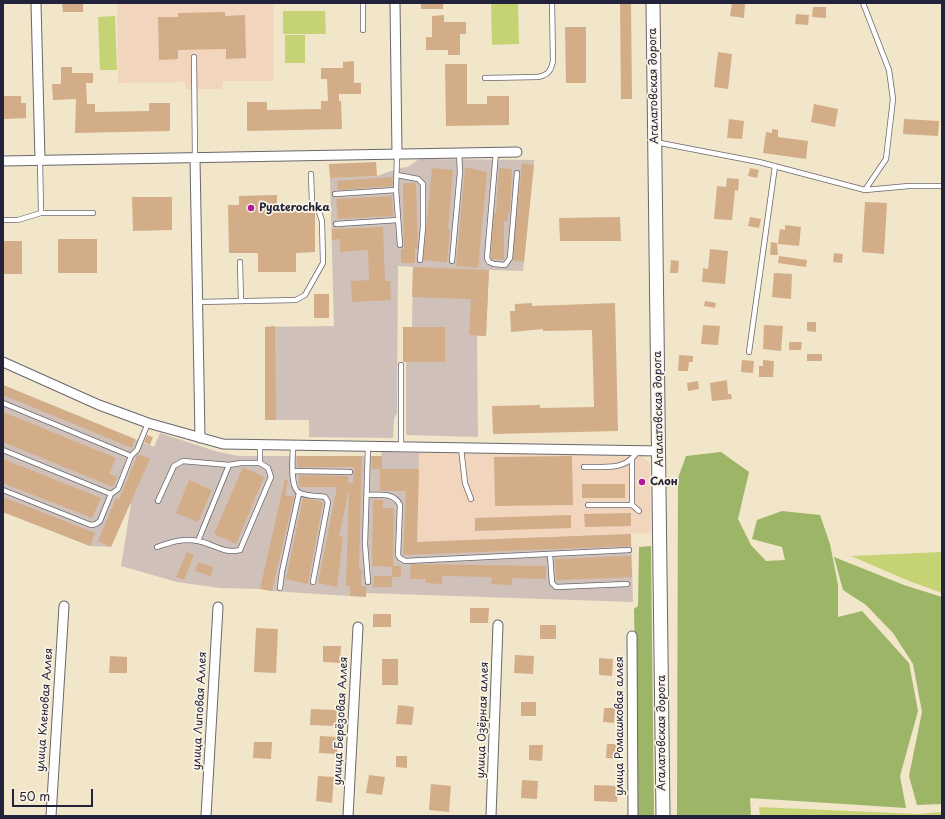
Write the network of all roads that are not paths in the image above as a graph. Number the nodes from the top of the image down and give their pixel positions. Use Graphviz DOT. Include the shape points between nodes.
graph roads {
  1 [pos="36,3"];
  2 [pos="363,3"];
  3 [pos="395,3"];
  4 [pos="552,3"];
  5 [pos="653,3"];
  6 [pos="863,3"];
  7 [pos="364,30"];
  8 [pos="194,57"];
  9 [pos="485,78"];
  10 [pos="655,142"];
  11 [pos="496,152"];
  12 [pos="517,152"];
  13 [pos="459,153"];
  14 [pos="397,154"];
  15 [pos="195,158"];
  16 [pos="3,160"];
  17 [pos="40,160"];
  18 [pos="775,166"];
  19 [pos="517,173"];
  20 [pos="311,174"];
  21 [pos="396,175"];
  22 [pos="942,186"];
  23 [pos="396,190"];
  24 [pos="865,190"];
  25 [pos="335,194"];
  26 [pos="41,213"];
  27 [pos="93,213"];
  28 [pos="3,220"];
  29 [pos="398,220"];
  30 [pos="336,224"];
  31 [pos="400,245"];
  32 [pos="420,260"];
  33 [pos="452,261"];
  34 [pos="240,262"];
  35 [pos="198,302"];
  36 [pos="241,302"];
  37 [pos="749,352"];
  38 [pos="3,362"];
  39 [pos="401,365"];
  40 [pos="3,403"];
  41 [pos="148,423"];
  42 [pos="200,438"];
  43 [pos="260,445"];
  44 [pos="293,446"];
  45 [pos="368,447"];
  46 [pos="401,447"];
  47 [pos="462,448"];
  48 [pos="3,450"];
  49 [pos="639,450"];
  50 [pos="660,450"];
  51 [pos="131,456"];
  52 [pos="632,460"];
  53 [pos="260,463"];
  54 [pos="229,465"];
  55 [pos="584,466"];
  56 [pos="292,471"];
  57 [pos="350,472"];
  58 [pos="3,490"];
  59 [pos="300,493"];
  60 [pos="111,494"];
  61 [pos="366,495"];
  62 [pos="472,499"];
  63 [pos="158,501"];
  64 [pos="588,505"];
  65 [pos="632,505"];
  66 [pos="639,511"];
  67 [pos="198,541"];
  68 [pos="157,547"];
  69 [pos="629,550"];
  70 [pos="550,554"];
  71 [pos="313,582"];
  72 [pos="368,582"];
  73 [pos="627,584"];
  74 [pos="280,588"];
  75 [pos="64,606"];
  76 [pos="218,607"];
  77 [pos="498,625"];
  78 [pos="358,627"];
  79 [pos="632,636"];
  80 [pos="50,816"];
  81 [pos="206,816"];
  82 [pos="348,816"];
  83 [pos="491,816"];
  84 [pos="633,816"];
  85 [pos="663,816"];
  1 -- 17 [label="street"];
  2 -- 7 [label="lane"];
  3 -- 14 [label="street"];
  4 -- 9 [label="lane" via="552,69 546,75 538,77"];
  5 -- 10 [label="main road, Агалатовская дорога"];
  6 -- 24 [label="lane" via="889,70 893,99 886,159"];
  8 -- 15 [label="lane"];
  10 -- 18 [label="lane"];
  10 -- 50 [label="main road, Агалатовская дорога"];
  11 -- 12 [label="street"];
  11 -- 13 [label="street"];
  11 -- 19 [label="lane" via="487,258 494,264 505,265 510,258"];
  13 -- 14 [label="street"];
  13 -- 33 [label="lane" via="460,172"];
  14 -- 15 [label="street"];
  14 -- 21 [label="lane"];
  15 -- 17 [label="street"];
  15 -- 35 [label="street"];
  16 -- 17 [label="street"];
  17 -- 26 [label="lane"];
  18 -- 24 [label="lane"];
  18 -- 37 [label="lane"];
  20 -- 36 [label="lane" via="312,203 320,212 322,221 323,263 309,289 296,300"];
  21 -- 23 [label="lane"];
  21 -- 32 [label="lane" via="418,179 423,184"];
  22 -- 24 [label="lane"];
  23 -- 25 [label="lane"];
  23 -- 29 [label="lane"];
  26 -- 27 [label="lane"];
  26 -- 28 [label="lane" via="18,220"];
  29 -- 30 [label="lane"];
  29 -- 31 [label="lane"];
  34 -- 36 [label="lane"];
  35 -- 36 [label="lane"];
  35 -- 42 [label="street"];
  38 -- 41 [label="street" via="99,405"];
  39 -- 46 [label="lane"];
  40 -- 51 [label="lane"];
  41 -- 42 [label="street"];
  41 -- 51 [label="lane" via="137,450"];
  42 -- 43 [label="street" via="223,444"];
  43 -- 44 [label="street"];
  43 -- 53 [label="lane"];
  44 -- 45 [label="street"];
  44 -- 56 [label="lane"];
  45 -- 46 [label="street"];
  45 -- 61 [label="lane"];
  46 -- 47 [label="street"];
  47 -- 49 [label="street"];
  47 -- 62 [label="lane" via="465,482"];
  48 -- 60 [label="lane"];
  49 -- 50 [label="street"];
  49 -- 52 [label="lane"];
  50 -- 85 [label="main road, Агалатовская дорога"];
  51 -- 60 [label="lane" via="118,489"];
  52 -- 55 [label="lane" via="621,466"];
  52 -- 65 [label="lane"];
  53 -- 54 [label="lane"];
  53 -- 67 [label="lane" via="268,468 271,477 240,550 230,552"];
  54 -- 63 [label="lane" via="183,461 174,466"];
  54 -- 67 [label="lane"];
  56 -- 57 [label="lane"];
  56 -- 59 [label="lane" via="294,489"];
  58 -- 60 [label="lane" via="91,525 100,521"];
  59 -- 71 [label="lane" via="324,497 328,502"];
  59 -- 74 [label="lane"];
  61 -- 70 [label="lane" via="391,496 397,499 400,505 398,554 405,561"];
  61 -- 72 [label="lane" via="365,544"];
  64 -- 65 [label="lane"];
  65 -- 66 [label="lane"];
  67 -- 68 [label="lane" via="179,540"];
  69 -- 70 [label="lane"];
  70 -- 73 [label="lane" via="552,583 556,587"];
  75 -- 80 [label="street, улица Кленовая Аллея"];
  76 -- 81 [label="street, улица Липовая Аллея"];
  77 -- 83 [label="street, улица Озёрная аллея"];
  78 -- 82 [label="street, улица Берёзовая Аллея"];
  79 -- 84 [label="street, улица Ромашковая аллея"];
}
